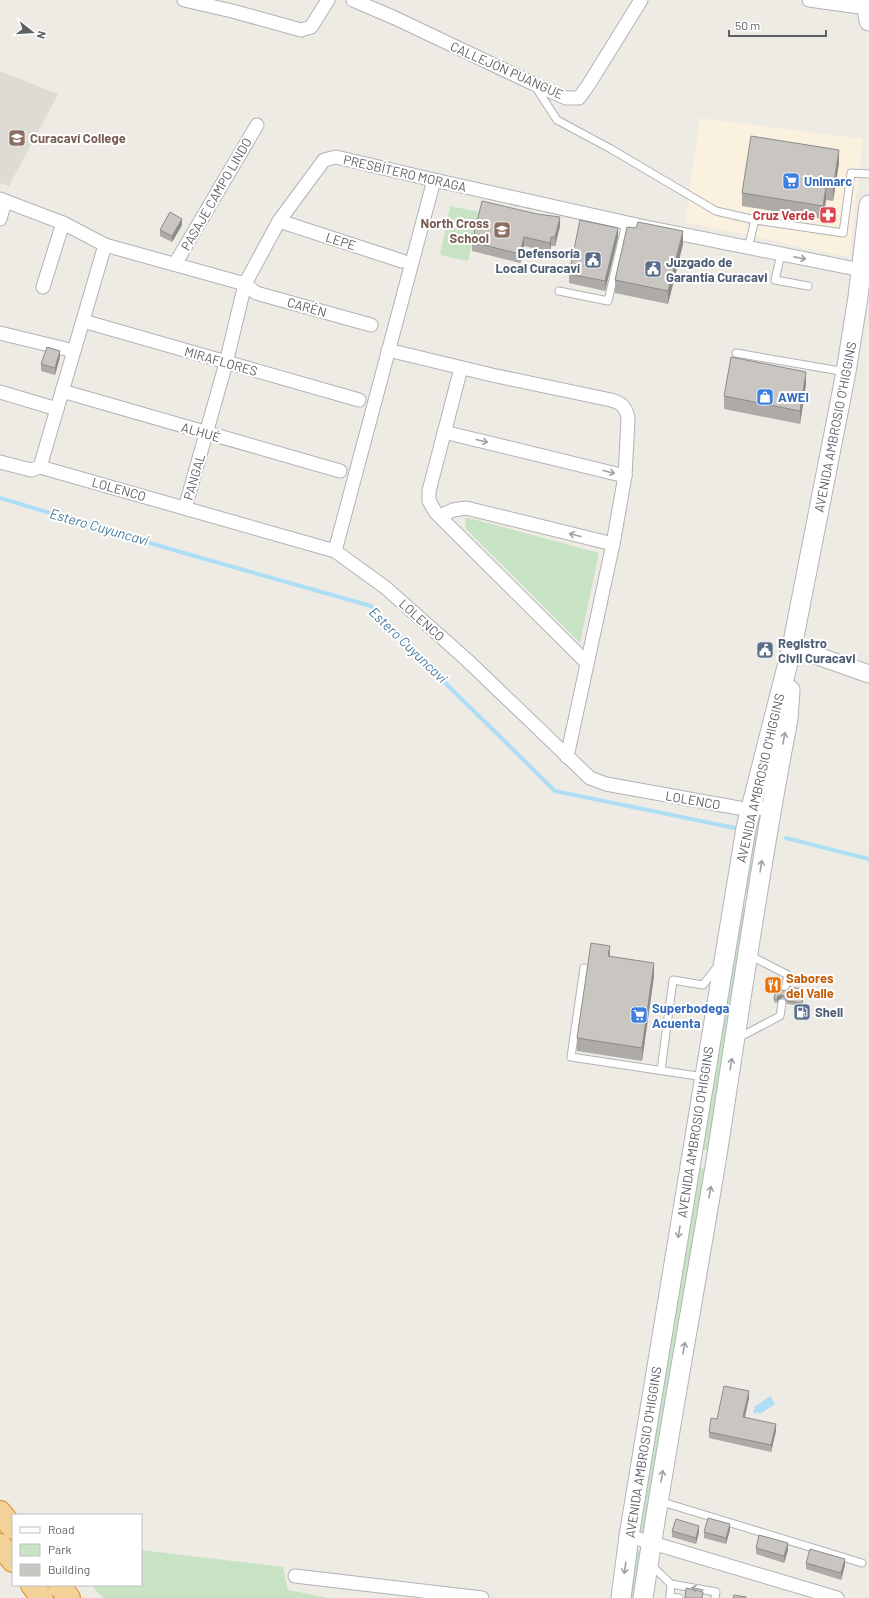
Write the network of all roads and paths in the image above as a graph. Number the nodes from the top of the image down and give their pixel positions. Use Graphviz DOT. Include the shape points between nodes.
graph roads {
  1 [pos="184,0"];
  2 [pos="328,0"];
  3 [pos="353,0"];
  4 [pos="641,0"];
  5 [pos="808,0"];
  6 [pos="236,6"];
  7 [pos="867,10"];
  8 [pos="534,84"];
  9 [pos="257,125"];
  10 [pos="869,174"];
  11 [pos="434,180"];
  12 [pos="3,200"];
  13 [pos="869,205"];
  14 [pos="0,219"];
  15 [pos="755,220"];
  16 [pos="279,221"];
  17 [pos="624,222"];
  18 [pos="63,223"];
  19 [pos="105,245"];
  20 [pos="748,248"];
  21 [pos="781,254"];
  22 [pos="402,262"];
  23 [pos="175,264"];
  24 [pos="861,270"];
  25 [pos="245,284"];
  26 [pos="808,286"];
  27 [pos="43,287"];
  28 [pos="559,290"];
  29 [pos="864,298"];
  30 [pos="83,321"];
  31 [pos="371,325"];
  32 [pos="0,333"];
  33 [pos="388,350"];
  34 [pos="74,351"];
  35 [pos="736,353"];
  36 [pos="226,363"];
  37 [pos="461,368"];
  38 [pos="846,372"];
  39 [pos="62,391"];
  40 [pos="0,392"];
  41 [pos="359,400"];
  42 [pos="57,408"];
  43 [pos="444,432"];
  44 [pos="206,433"];
  45 [pos="0,462"];
  46 [pos="40,467"];
  47 [pos="340,471"];
  48 [pos="625,476"];
  49 [pos="185,508"];
  50 [pos="440,516"];
  51 [pos="613,544"];
  52 [pos="335,551"];
  53 [pos="792,647"];
  54 [pos="587,664"];
  55 [pos="869,674"];
  56 [pos="567,757"];
  57 [pos="750,810"];
  58 [pos="769,816"];
  59 [pos="748,954"];
  60 [pos="723,961"];
  61 [pos="584,968"];
  62 [pos="785,989"];
  63 [pos="782,1004"];
  64 [pos="734,1040"];
  65 [pos="661,1070"];
  66 [pos="704,1077"];
  67 [pos="692,1155"];
  68 [pos="716,1161"];
  69 [pos="654,1382"];
  70 [pos="678,1385"];
  71 [pos="658,1500"];
  72 [pos="0,1512"];
  73 [pos="12,1527"];
  74 [pos="629,1536"];
  75 [pos="652,1542"];
  76 [pos="0,1545"];
  77 [pos="12,1560"];
  78 [pos="649,1563"];
  79 [pos="862,1563"];
  80 [pos="296,1576"];
  81 [pos="671,1584"];
  82 [pos="33,1586"];
  83 [pos="60,1586"];
  84 [pos="670,1597"];
  85 [pos="42,1598"];
  86 [pos="69,1598"];
  87 [pos="482,1598"];
  88 [pos="621,1598"];
  89 [pos="643,1598"];
  90 [pos="679,1598"];
  91 [pos="715,1598"];
  92 [pos="838,1598"];
  1 -- 6 [label="street"];
  2 -- 6 [label="street" via="311,28 301,30"];
  3 -- 8 [label="street, CALLEJÓN PUANGUE"];
  4 -- 8 [label="street, CALLEJÓN PUANGUE" via="579,98 566,98"];
  5 -- 7 [label="street"];
  8 -- 15 [label="lane" via="557,120 716,211"];
  9 -- 23 [label="street, PASAJE CAMPO LINDO"];
  10 -- 15 [label="lane" via="851,173 843,233"];
  11 -- 16 [label="street, PRESBÍTERO MORAGA" via="336,157 324,160"];
  11 -- 17 [label="street, PRESBÍTERO MORAGA"];
  11 -- 33 [label="street"];
  12 -- 14 [label="street"];
  12 -- 18 [label="street"];
  13 -- 24 [label="main road, AVENIDA AMBROSIO O'HIGGINS"];
  15 -- 20 [label="lane"];
  16 -- 22 [label="street, LEPE"];
  16 -- 25 [label="street, PRESBÍTERO MORAGA"];
  17 -- 20 [label="street, PRESBÍTERO MORAGA"];
  17 -- 28 [label="lane" via="608,301"];
  18 -- 19 [label="street"];
  18 -- 27 [label="street"];
  19 -- 23 [label="street"];
  19 -- 30 [label="street"];
  20 -- 21 [label="street, PRESBÍTERO MORAGA"];
  21 -- 24 [label="street, PRESBÍTERO MORAGA, one-way"];
  21 -- 26 [label="lane" via="775,280"];
  23 -- 25 [label="street"];
  24 -- 29 [label="main road, AVENIDA AMBROSIO O'HIGGINS"];
  25 -- 31 [label="street, CARÉN" via="256,293"];
  25 -- 36 [label="street, PANGAL"];
  29 -- 38 [label="main road, AVENIDA AMBROSIO O'HIGGINS"];
  30 -- 34 [label="street"];
  30 -- 36 [label="street, MIRAFLORES"];
  32 -- 34 [label="street"];
  33 -- 37 [label="street"];
  33 -- 52 [label="street"];
  34 -- 39 [label="street"];
  35 -- 38 [label="lane"];
  36 -- 41 [label="street, MIRAFLORES"];
  36 -- 44 [label="street, PANGAL"];
  37 -- 43 [label="street"];
  37 -- 48 [label="street" via="619,402 627,411 628,420"];
  38 -- 53 [label="main road, AVENIDA AMBROSIO O'HIGGINS"];
  39 -- 42 [label="street"];
  39 -- 44 [label="street, ALHUÉ"];
  40 -- 42 [label="street"];
  42 -- 46 [label="street"];
  43 -- 48 [label="street, one-way"];
  43 -- 50 [label="street" via="429,496 431,505"];
  44 -- 47 [label="street, ALHUÉ"];
  44 -- 49 [label="street, PANGAL"];
  45 -- 46 [label="street, LOLENCO" via="30,470"];
  46 -- 49 [label="street, LOLENCO"];
  48 -- 51 [label="street"];
  49 -- 52 [label="street, LOLENCO"];
  51 -- 50 [label="street, one-way" via="466,508"];
  50 -- 54 [label="street"];
  51 -- 54 [label="street"];
  52 -- 56 [label="street, LOLENCO" via="386,588"];
  53 -- 55 [label="street"];
  53 -- 57 [label="main road, AVENIDA AMBROSIO O'HIGGINS"];
  58 -- 53 [label="main road, AVENIDA AMBROSIO O'HIGGINS, one-way" via="788,719"];
  54 -- 56 [label="street"];
  56 -- 57 [label="street, LOLENCO" via="598,782"];
  57 -- 58 [label="street, LOLENCO" via="761,808"];
  57 -- 60 [label="main road, AVENIDA AMBROSIO O'HIGGINS"];
  59 -- 58 [label="main road, AVENIDA AMBROSIO O'HIGGINS, one-way"];
  59 -- 62 [label="lane" via="788,975"];
  59 -- 64 [label="main road, AVENIDA AMBROSIO O'HIGGINS"];
  60 -- 65 [label="lane" via="703,985 673,980"];
  60 -- 66 [label="main road, AVENIDA AMBROSIO O'HIGGINS"];
  61 -- 65 [label="lane" via="571,1057"];
  63 -- 64 [label="lane" via="780,1016"];
  68 -- 64 [label="main road, AVENIDA AMBROSIO O'HIGGINS, one-way"];
  65 -- 66 [label="lane"];
  66 -- 67 [label="main road, AVENIDA AMBROSIO O'HIGGINS"];
  67 -- 68 [label="main road" via="698,1163"];
  67 -- 69 [label="main road, AVENIDA AMBROSIO O'HIGGINS, one-way"];
  70 -- 68 [label="main road, AVENIDA AMBROSIO O'HIGGINS, one-way"];
  69 -- 70 [label="main road" via="665,1376 673,1379"];
  69 -- 74 [label="main road, AVENIDA AMBROSIO O'HIGGINS"];
  71 -- 70 [label="main road, AVENIDA AMBROSIO O'HIGGINS, one-way"];
  71 -- 75 [label="main road, AVENIDA AMBROSIO O'HIGGINS"];
  71 -- 79 [label="lane"];
  72 -- 73 [label="highway"];
  74 -- 75 [label="street"];
  74 -- 88 [label="main road, AVENIDA AMBROSIO O'HIGGINS, one-way"];
  75 -- 78 [label="main road, AVENIDA AMBROSIO O'HIGGINS"];
  75 -- 92 [label="street"];
  76 -- 77 [label="highway"];
  78 -- 81 [label="lane"];
  78 -- 89 [label="main road, AVENIDA AMBROSIO O'HIGGINS"];
  80 -- 87 [label="street"];
  81 -- 84 [label="lane"];
  91 -- 81 [label="lane, one-way" via="716,1592"];
  82 -- 85 [label="highway"];
  83 -- 86 [label="highway"];
  84 -- 90 [label="lane"];
}
